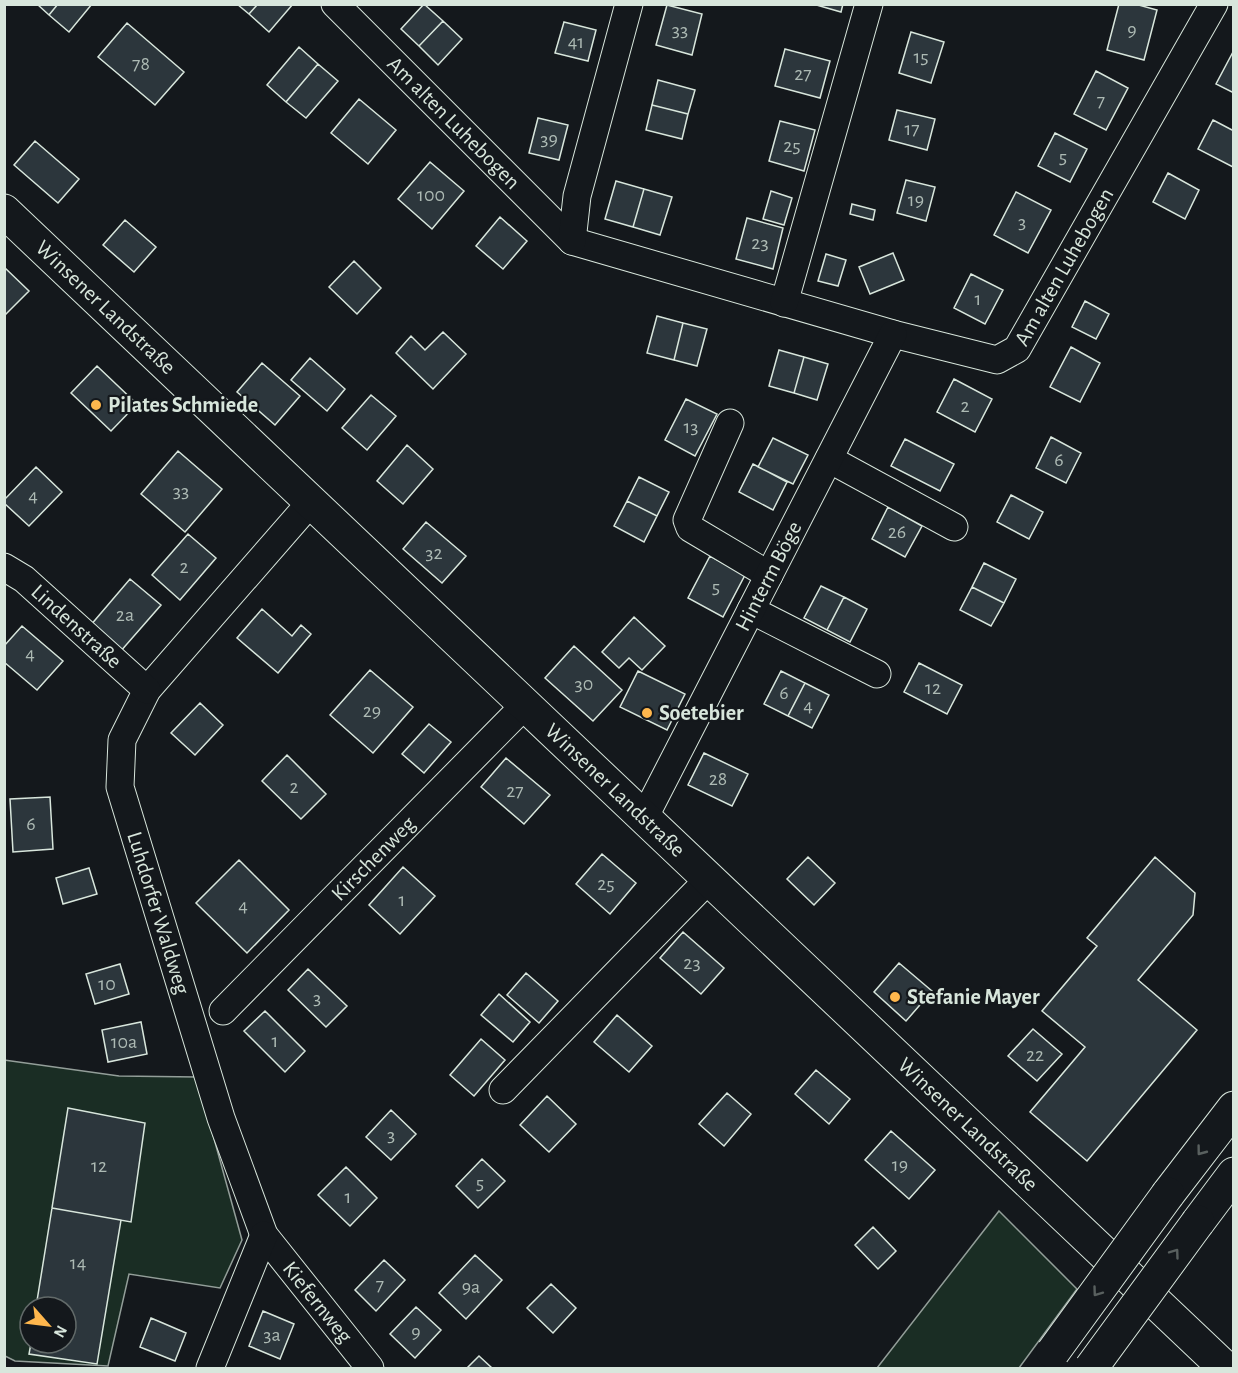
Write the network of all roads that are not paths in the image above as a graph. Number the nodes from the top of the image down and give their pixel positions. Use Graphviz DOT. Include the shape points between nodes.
graph roads {
  1 [pos="335,4"];
  2 [pos="629,4"];
  3 [pos="869,4"];
  4 [pos="1214,4"];
  5 [pos="4,211"];
  6 [pos="573,241"];
  7 [pos="784,303"];
  8 [pos="893,334"];
  9 [pos="730,423"];
  10 [pos="829,459"];
  11 [pos="311,502"];
  12 [pos="954,527"];
  13 [pos="4,567"];
  14 [pos="770,575"];
  15 [pos="751,610"];
  16 [pos="877,674"];
  17 [pos="147,690"];
  18 [pos="525,705"];
  19 [pos="644,818"];
  20 [pos="709,879"];
  21 [pos="223,1011"];
  22 [pos="503,1090"];
  23 [pos="1233,1108"];
  24 [pos="1233,1174"];
  25 [pos="264,1235"];
  26 [pos="1047,1360"];
  27 [pos="210,1368"];
  28 [pos="370,1368"];
  29 [pos="1091,1368"];
  30 [pos="1225,1368"];
  1 -- 6 [label="street, Am alten Luhebogen"];
  2 -- 6 [label="street" via="577,196"];
  3 -- 7 [label="street"];
  4 -- 8 [label="street, Am alten Luhebogen" via="1017,349 997,360"];
  5 -- 11 [label="main road, Winsener Landstraße"];
  6 -- 7 [label="street, Am alten Luhebogen"];
  7 -- 8 [label="street, Am alten Luhebogen"];
  8 -- 10 [label="street, Hinterm Böge"];
  9 -- 14 [label="street" via="687,520 690,528"];
  10 -- 12 [label="street"];
  10 -- 14 [label="street, Hinterm Böge"];
  11 -- 17 [label="street, Luhdorfer Waldweg"];
  11 -- 18 [label="main road, Winsener Landstraße"];
  13 -- 17 [label="street, Lindenstraße" via="24,579"];
  14 -- 15 [label="street, Hinterm Böge"];
  15 -- 16 [label="street"];
  15 -- 19 [label="street, Hinterm Böge"];
  17 -- 25 [label="street, Luhdorfer Waldweg" via="122,740 120,787 221,1118"];
  18 -- 19 [label="main road, Winsener Landstraße"];
  18 -- 21 [label="street, Kirschenweg"];
  19 -- 20 [label="main road, Winsener Landstraße"];
  20 -- 22 [label="street"];
  20 -- 30 [label="main road, Winsener Landstraße"];
  23 -- 26 [label="main road, one-way, bridge"];
  29 -- 24 [label="main road, one-way, bridge"];
  25 -- 27 [label="street"];
  25 -- 28 [label="street, Kiefernweg"];
}
